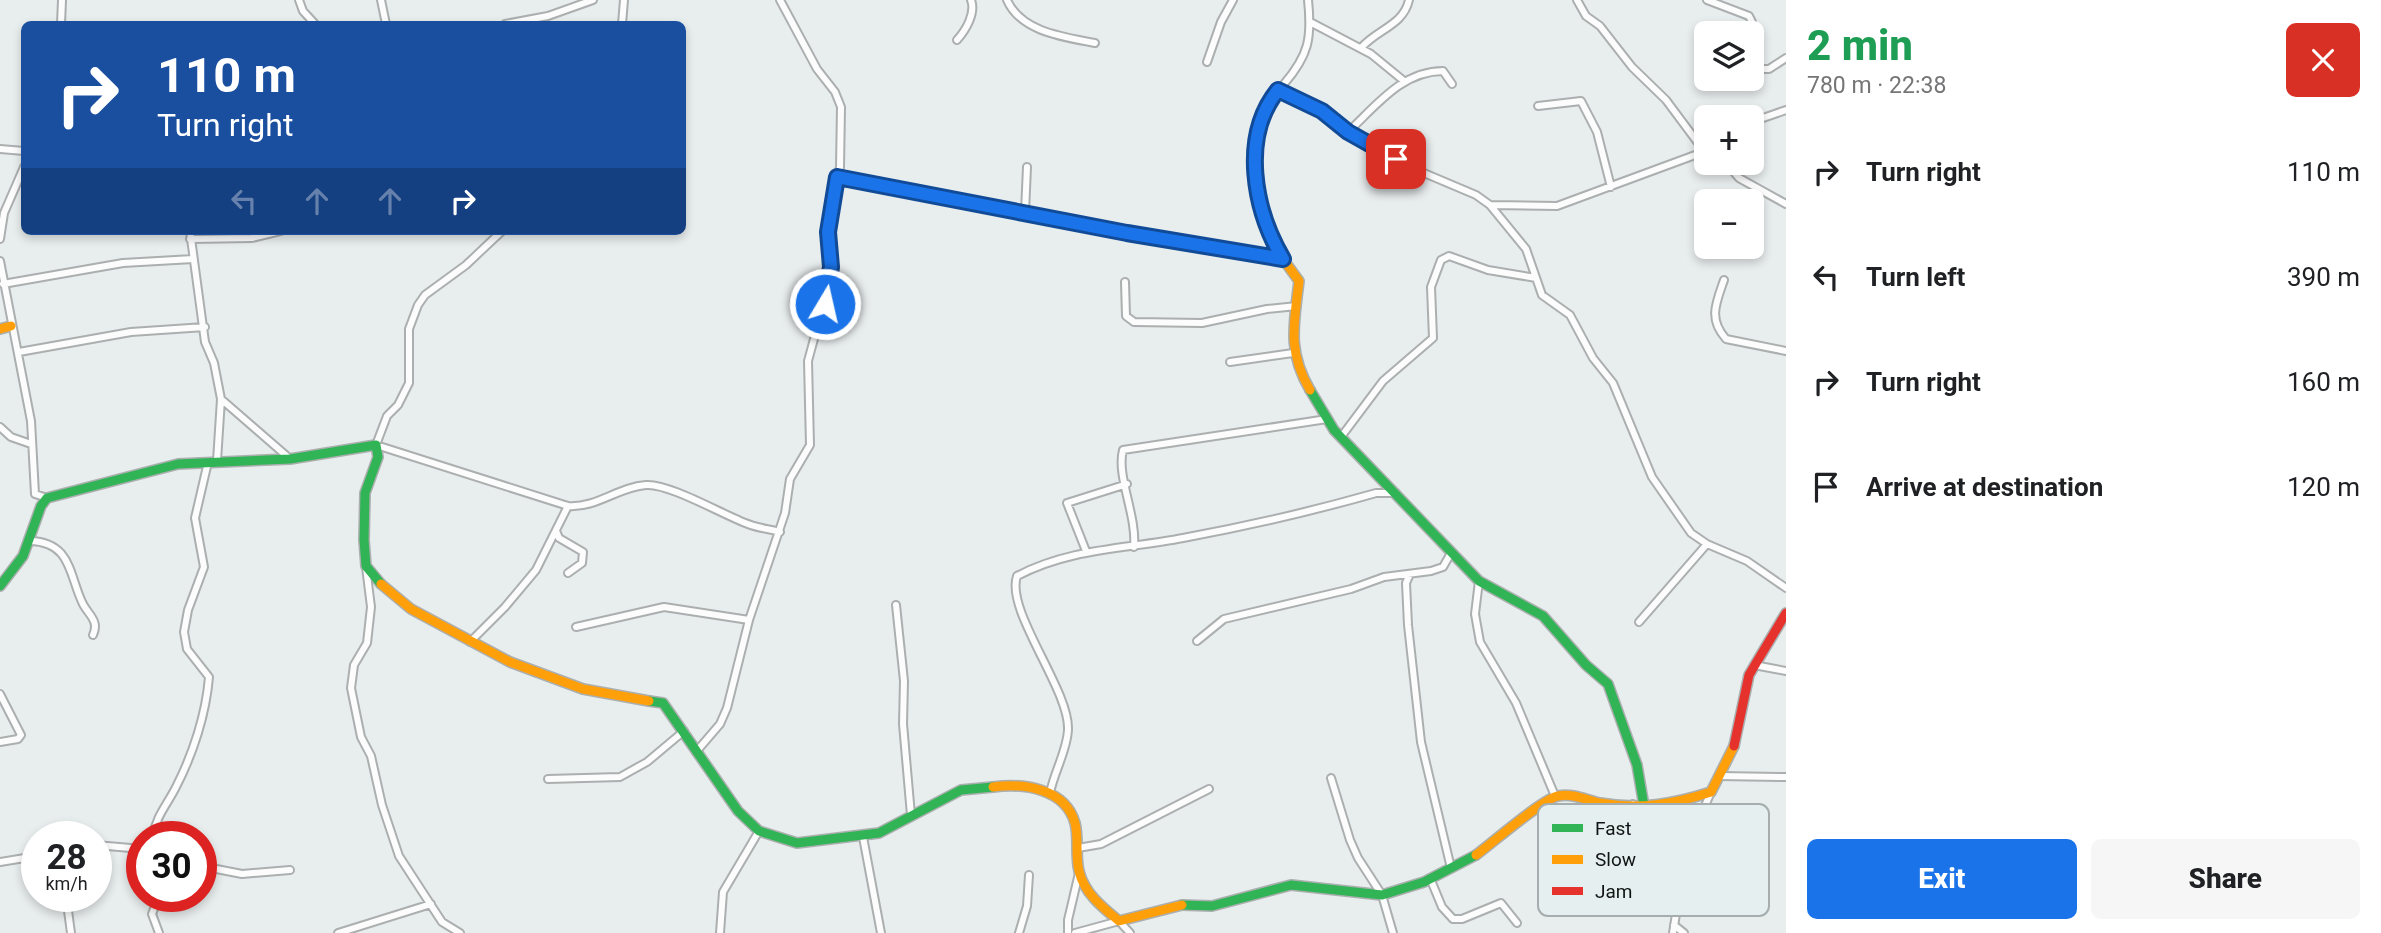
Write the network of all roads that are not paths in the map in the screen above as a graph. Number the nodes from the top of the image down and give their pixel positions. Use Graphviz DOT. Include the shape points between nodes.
graph roads {
  1 [pos="62,0"];
  2 [pos="299,0"];
  3 [pos="381,0"];
  4 [pos="593,0"];
  5 [pos="624,0"];
  6 [pos="780,0"];
  7 [pos="971,0"];
  8 [pos="1007,0"];
  9 [pos="1233,0"];
  10 [pos="1308,0"];
  11 [pos="1409,0"];
  12 [pos="1577,0"];
  13 [pos="1707,0"];
  14 [pos="61,21"];
  15 [pos="312,21"];
  16 [pos="385,21"];
  17 [pos="519,21"];
  18 [pos="622,21"];
  19 [pos="1752,21"];
  20 [pos="1310,22"];
  21 [pos="957,40"];
  22 [pos="1095,43"];
  23 [pos="1361,48"];
  24 [pos="1786,58"];
  25 [pos="1207,61"];
  26 [pos="1764,69"];
  27 [pos="1404,81"];
  28 [pos="1452,84"];
  29 [pos="1278,90"];
  30 [pos="1538,106"];
  31 [pos="1786,110"];
  32 [pos="1764,118"];
  33 [pos="1348,132"];
  34 [pos="1694,137"];
  35 [pos="0,149"];
  36 [pos="21,151"];
  37 [pos="1694,155"];
  38 [pos="1027,167"];
  39 [pos="21,174"];
  40 [pos="1736,175"];
  41 [pos="837,177"];
  42 [pos="1611,187"];
  43 [pos="1786,204"];
  44 [pos="1490,205"];
  45 [pos="1025,212"];
  46 [pos="190,235"];
  47 [pos="264,235"];
  48 [pos="498,235"];
  49 [pos="0,239"];
  50 [pos="190,239"];
  51 [pos="193,259"];
  52 [pos="1283,259"];
  53 [pos="0,261"];
  54 [pos="1536,278"];
  55 [pos="1724,280"];
  56 [pos="1125,282"];
  57 [pos="3,284"];
  58 [pos="1297,306"];
  59 [pos="11,326"];
  60 [pos="205,327"];
  61 [pos="0,329"];
  62 [pos="1786,351"];
  63 [pos="19,352"];
  64 [pos="1293,353"];
  65 [pos="1230,362"];
  66 [pos="221,399"];
  67 [pos="1327,419"];
  68 [pos="0,427"];
  69 [pos="1340,437"];
  70 [pos="31,444"];
  71 [pos="376,445"];
  72 [pos="290,459"];
  73 [pos="212,461"];
  74 [pos="1127,484"];
  75 [pos="1396,493"];
  76 [pos="47,498"];
  77 [pos="568,506"];
  78 [pos="556,531"];
  79 [pos="780,532"];
  80 [pos="30,541"];
  81 [pos="1707,544"];
  82 [pos="1134,547"];
  83 [pos="1086,551"];
  84 [pos="1451,553"];
  85 [pos="366,566"];
  86 [pos="568,573"];
  87 [pos="1410,574"];
  88 [pos="1479,581"];
  89 [pos="0,586"];
  90 [pos="1786,588"];
  91 [pos="897,606"];
  92 [pos="1786,613"];
  93 [pos="750,620"];
  94 [pos="1639,622"];
  95 [pos="576,627"];
  96 [pos="93,635"];
  97 [pos="470,642"];
  98 [pos="1197,642"];
  99 [pos="1754,665"];
  100 [pos="1786,671"];
  101 [pos="0,694"];
  102 [pos="684,731"];
  103 [pos="0,742"];
  104 [pos="696,752"];
  105 [pos="1719,776"];
  106 [pos="1786,777"];
  107 [pos="1331,778"];
  108 [pos="548,779"];
  109 [pos="1209,789"];
  110 [pos="1711,792"];
  111 [pos="1050,793"];
  112 [pos="1555,796"];
  113 [pos="1542,804"];
  114 [pos="1633,804"];
  115 [pos="1644,804"];
  116 [pos="1673,804"];
  117 [pos="1706,804"];
  118 [pos="1538,807"];
  119 [pos="911,815"];
  120 [pos="156,821"];
  121 [pos="760,831"];
  122 [pos="863,837"];
  123 [pos="1078,848"];
  124 [pos="21,859"];
  125 [pos="0,862"];
  126 [pos="1451,867"];
  127 [pos="217,869"];
  128 [pos="290,870"];
  129 [pos="1079,872"];
  130 [pos="1029,875"];
  131 [pos="1430,878"];
  132 [pos="1382,895"];
  133 [pos="431,904"];
  134 [pos="68,912"];
  135 [pos="153,912"];
  136 [pos="1119,921"];
  137 [pos="1517,923"];
  138 [pos="1673,929"];
  139 [pos="71,933"];
  140 [pos="159,933"];
  141 [pos="338,933"];
  142 [pos="460,933"];
  143 [pos="720,933"];
  144 [pos="881,933"];
  145 [pos="1019,933"];
  146 [pos="1068,933"];
  147 [pos="1075,933"];
  148 [pos="1130,933"];
  149 [pos="1393,933"];
  150 [pos="1684,933"];
  1 -- 14 [label="street"];
  2 -- 15 [label="street"];
  3 -- 16 [label="street"];
  4 -- 17 [label="street"];
  5 -- 18 [label="street"];
  6 -- 41 [label="street" via="839,100 841,158"];
  7 -- 21 [label="street" via="970,21"];
  8 -- 22 [label="street" via="1017,17 1042,30"];
  9 -- 25 [label="street"];
  10 -- 20 [label="street"];
  11 -- 23 [label="street" via="1399,20"];
  12 -- 34 [label="street" via="1586,16 1600,26"];
  13 -- 19 [label="street"];
  20 -- 23 [label="street"];
  20 -- 29 [label="street" via="1304,57"];
  23 -- 27 [label="street"];
  24 -- 26 [label="street"];
  27 -- 28 [label="street" via="1440,71 1448,74"];
  27 -- 33 [label="street"];
  29 -- 33 [label="street" via="1322,111"];
  29 -- 52 [label="street" via="1262,114 1255,153 1260,202"];
  30 -- 42 [label="street" via="1581,101 1597,132"];
  31 -- 32 [label="street"];
  33 -- 44 [label="street"];
  35 -- 36 [label="street"];
  37 -- 42 [label="street"];
  38 -- 45 [label="street"];
  39 -- 49 [label="street" via="4,213"];
  40 -- 43 [label="street"];
  41 -- 45 [label="street"];
  41 -- 79 [label="street" via="828,232 828,291 808,361 810,445 790,479"];
  42 -- 44 [label="street" via="1557,206"];
  44 -- 54 [label="street" via="1526,249"];
  45 -- 52 [label="street"];
  46 -- 50 [label="street"];
  47 -- 50 [label="street"];
  48 -- 71 [label="street" via="418,305 409,329 409,383 387,416"];
  50 -- 51 [label="street"];
  51 -- 57 [label="street" via="123,263"];
  51 -- 60 [label="street"];
  52 -- 58 [label="street" via="1299,281"];
  53 -- 57 [label="street"];
  54 -- 69 [label="street" via="1488,271 1449,256 1441,260 1432,287 1433,338 1383,381"];
  54 -- 81 [label="street" via="1542,295 1570,315 1593,358 1613,383 1659,490 1690,533"];
  55 -- 62 [label="street" via="1713,314 1726,339"];
  56 -- 58 [label="street" via="1126,316 1134,322 1202,323"];
  57 -- 59 [label="street"];
  58 -- 64 [label="street"];
  59 -- 61 [label="street"];
  59 -- 63 [label="street"];
  60 -- 63 [label="street" via="131,332"];
  60 -- 66 [label="street"];
  63 -- 70 [label="street"];
  64 -- 65 [label="street"];
  64 -- 67 [label="street"];
  66 -- 72 [label="street"];
  66 -- 73 [label="street"];
  67 -- 69 [label="street"];
  67 -- 74 [label="street" via="1123,450 1121,467"];
  68 -- 70 [label="street"];
  69 -- 75 [label="street"];
  70 -- 76 [label="street" via="35,494"];
  71 -- 72 [label="street"];
  71 -- 77 [label="street"];
  71 -- 85 [label="street" via="378,457 369,468 367,482"];
  72 -- 73 [label="street"];
  73 -- 76 [label="street" via="178,464"];
  73 -- 120 [label="street" via="195,517 204,567 184,632 187,649 209,677 204,710 177,785"];
  74 -- 82 [label="street"];
  74 -- 83 [label="street" via="1067,503"];
  75 -- 82 [label="street" via="1376,493"];
  75 -- 84 [label="street"];
  76 -- 80 [label="street" via="40,506"];
  77 -- 78 [label="street"];
  77 -- 79 [label="street" via="591,505 646,485 658,486 747,524"];
  78 -- 86 [label="street" via="559,538 583,552 582,563"];
  78 -- 97 [label="street" via="546,555 521,590"];
  79 -- 93 [label="street"];
  80 -- 89 [label="street" via="21,561"];
  80 -- 96 [label="street" via="57,550 68,561 83,605 94,620"];
  81 -- 90 [label="street" via="1747,561"];
  81 -- 94 [label="street"];
  82 -- 83 [label="street"];
  83 -- 111 [label="street" via="1027,571 1017,576 1014,585 1069,729"];
  84 -- 87 [label="street" via="1443,567"];
  84 -- 88 [label="street"];
  85 -- 97 [label="street" via="386,590 411,609"];
  85 -- 133 [label="street" via="371,607 367,643 354,666 352,703 399,856"];
  87 -- 98 [label="street" via="1224,619"];
  87 -- 126 [label="street" via="1407,601 1421,743"];
  88 -- 112 [label="street" via="1475,614 1480,642 1516,703"];
  88 -- 115 [label="street" via="1543,616 1608,684 1637,765"];
  91 -- 119 [label="street"];
  92 -- 99 [label="street"];
  93 -- 95 [label="street" via="676,607"];
  93 -- 104 [label="street" via="727,708"];
  97 -- 102 [label="street" via="561,683 663,703"];
  99 -- 100 [label="street"];
  99 -- 105 [label="street" via="1745,686 1732,754"];
  101 -- 103 [label="street" via="21,735"];
  102 -- 104 [label="street"];
  102 -- 108 [label="street" via="647,762 620,777"];
  104 -- 121 [label="street" via="738,811"];
  105 -- 106 [label="street"];
  105 -- 110 [label="street"];
  107 -- 132 [label="street" via="1358,858"];
  109 -- 123 [label="street" via="1101,844"];
  110 -- 116 [label="street"];
  110 -- 117 [label="street"];
  111 -- 119 [label="street" via="1018,784 970,788"];
  111 -- 123 [label="street" via="1069,809"];
  112 -- 113 [label="street"];
  112 -- 114 [label="street"];
  118 -- 126 [label="street" via="1485,849"];
  119 -- 122 [label="street"];
  121 -- 122 [label="street" via="797,843"];
  121 -- 143 [label="street" via="723,892"];
  122 -- 144 [label="street"];
  123 -- 129 [label="street"];
  124 -- 125 [label="street"];
  126 -- 131 [label="street"];
  127 -- 128 [label="street" via="242,874"];
  129 -- 136 [label="street" via="1098,905"];
  129 -- 146 [label="street"];
  130 -- 145 [label="street"];
  131 -- 132 [label="street"];
  131 -- 137 [label="street" via="1442,907 1453,919 1501,903"];
  132 -- 136 [label="street" via="1291,886 1212,906 1178,905"];
  132 -- 149 [label="street"];
  133 -- 141 [label="street"];
  133 -- 142 [label="street" via="442,922"];
  134 -- 139 [label="street"];
  135 -- 140 [label="street"];
  136 -- 147 [label="street"];
  136 -- 148 [label="street"];
  138 -- 150 [label="street"];
}
